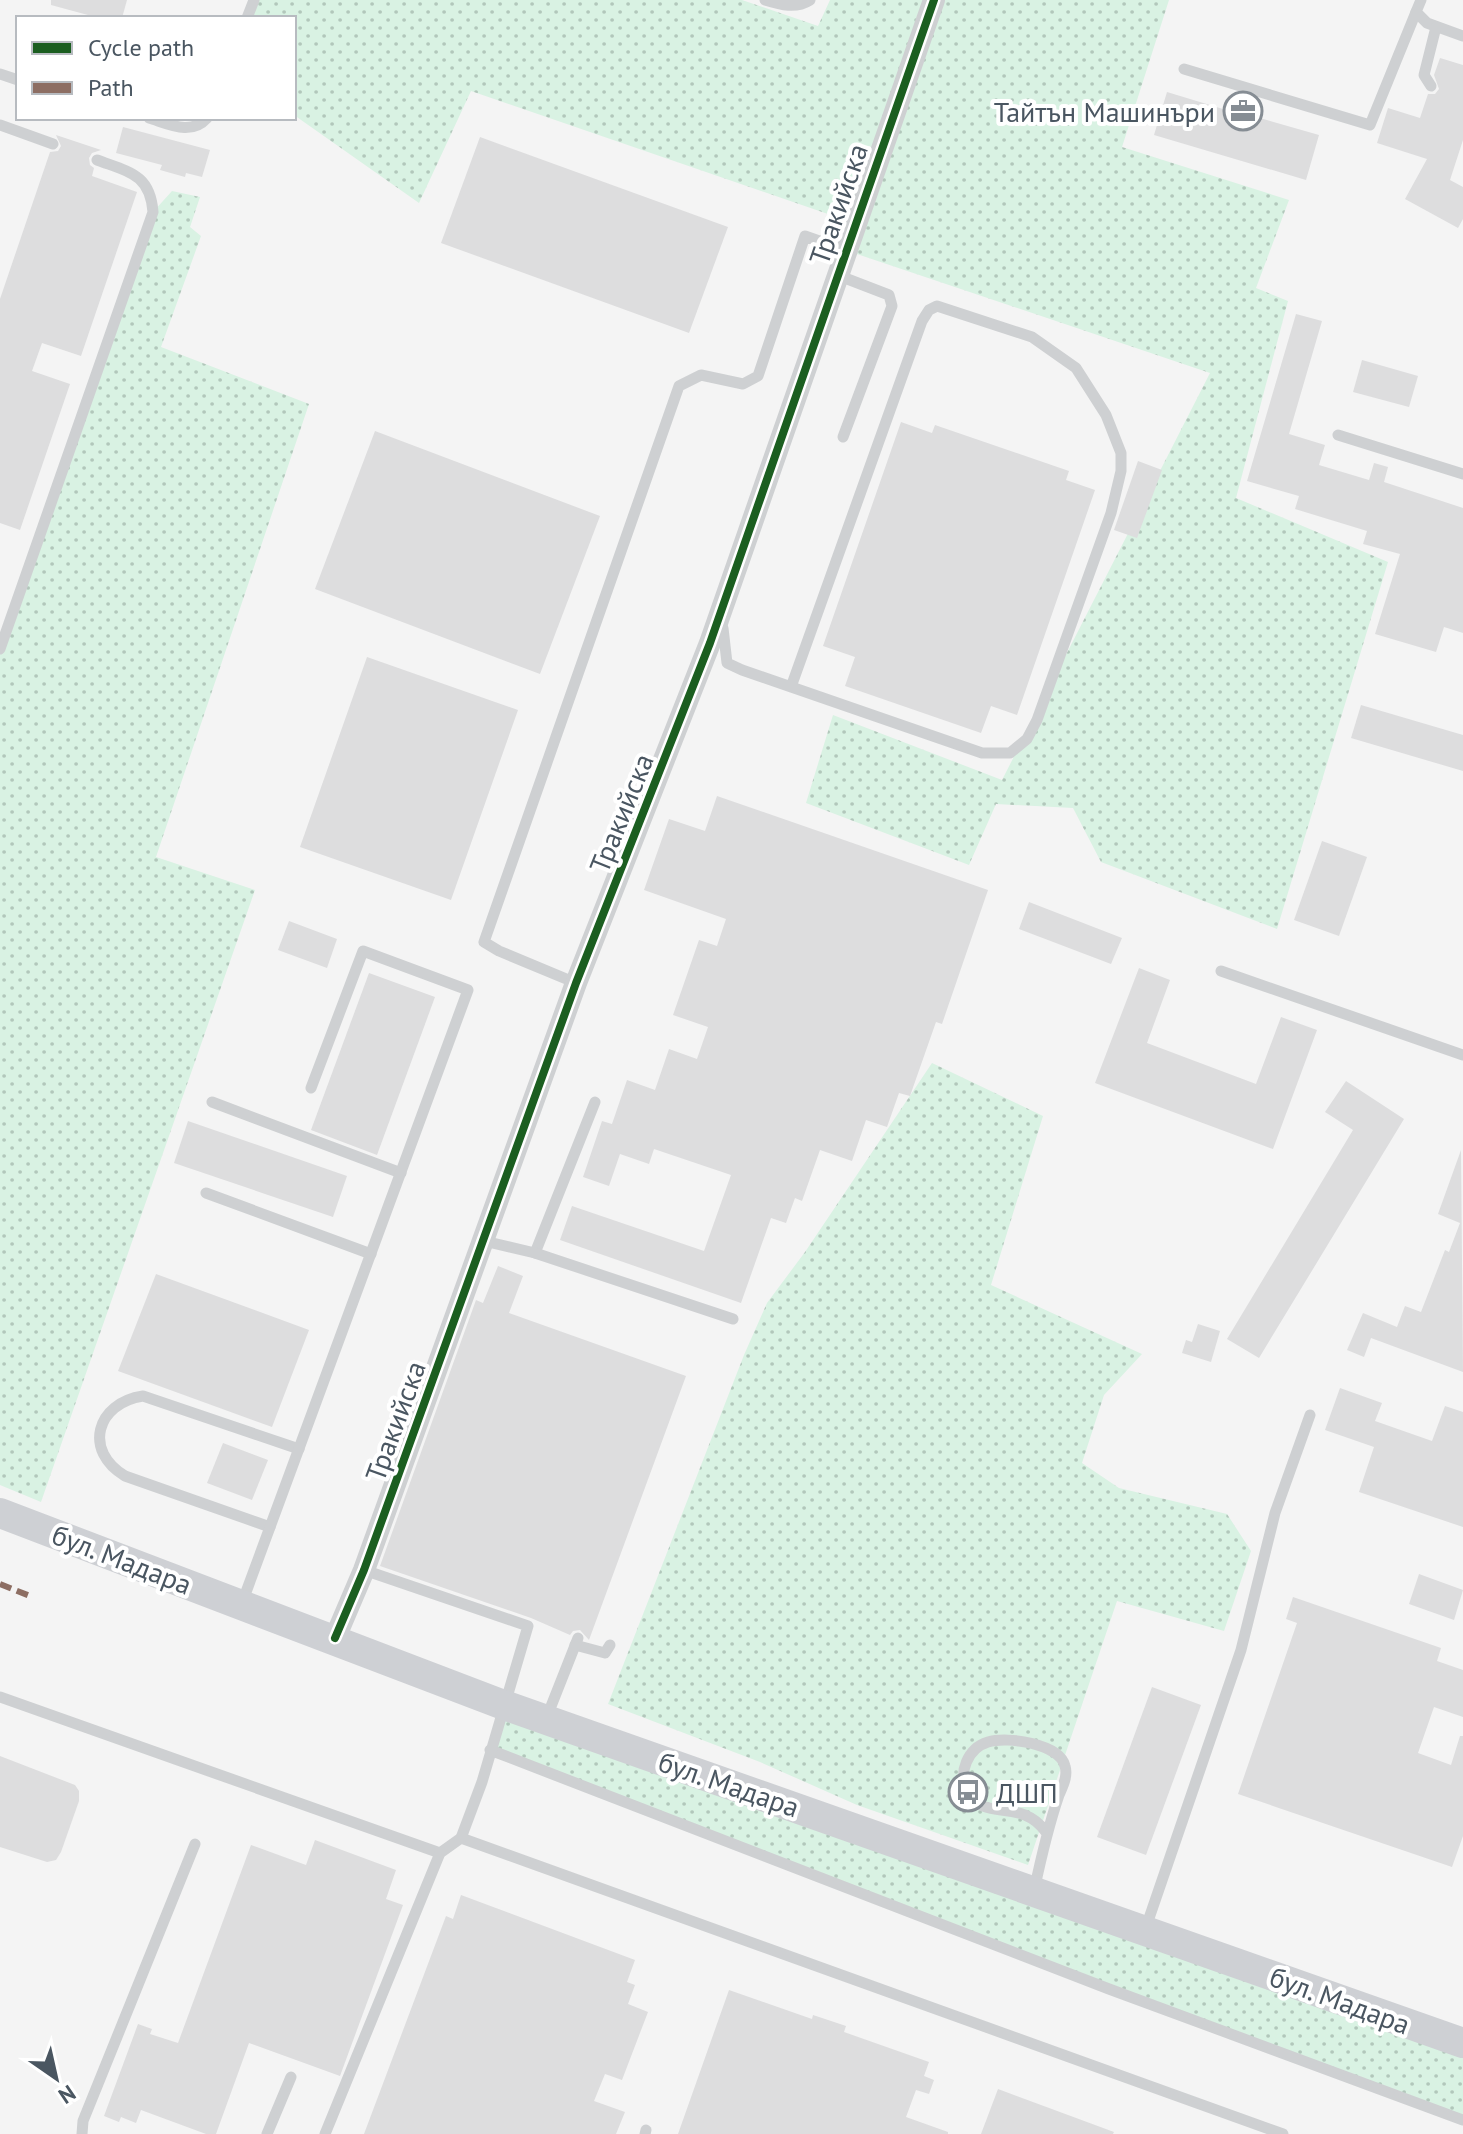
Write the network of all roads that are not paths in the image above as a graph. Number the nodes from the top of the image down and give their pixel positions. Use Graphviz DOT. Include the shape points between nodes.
graph roads {
  1 [pos="765,0"];
  2 [pos="810,0"];
  3 [pos="934,0"];
  4 [pos="1419,6"];
  5 [pos="1436,27"];
  6 [pos="1463,36"];
  7 [pos="1184,69"];
  8 [pos="1431,86"];
  9 [pos="156,120"];
  10 [pos="205,120"];
  11 [pos="0,125"];
  12 [pos="53,144"];
  13 [pos="97,160"];
  14 [pos="845,250"];
  15 [pos="837,275"];
  16 [pos="1338,435"];
  17 [pos="843,437"];
  18 [pos="1463,474"];
  19 [pos="724,602"];
  20 [pos="0,649"];
  21 [pos="791,687"];
  22 [pos="1221,971"];
  23 [pos="576,983"];
  24 [pos="1463,1055"];
  25 [pos="311,1088"];
  26 [pos="212,1102"];
  27 [pos="595,1102"];
  28 [pos="401,1173"];
  29 [pos="206,1193"];
  30 [pos="484,1241"];
  31 [pos="535,1253"];
  32 [pos="371,1254"];
  33 [pos="733,1319"];
  34 [pos="1310,1415"];
  35 [pos="299,1449"];
  36 [pos="0,1513"];
  37 [pos="270,1527"];
  38 [pos="364,1570"];
  39 [pos="242,1603"];
  40 [pos="335,1638"];
  41 [pos="610,1645"];
  42 [pos="0,1697"];
  43 [pos="504,1705"];
  44 [pos="546,1719"];
  45 [pos="490,1750"];
  46 [pos="1046,1832"];
  47 [pos="461,1838"];
  48 [pos="195,1844"];
  49 [pos="440,1853"];
  50 [pos="1034,1892"];
  51 [pos="1145,1931"];
  52 [pos="1463,2043"];
  53 [pos="291,2077"];
  54 [pos="1463,2120"];
  55 [pos="1253,2128"];
  56 [pos="82,2134"];
  57 [pos="267,2134"];
  58 [pos="325,2134"];
  59 [pos="1283,2134"];
  1 -- 2 [label="lane" via="785,6"];
  3 -- 14 [label="street, Тракийска"];
  4 -- 5 [label="lane"];
  4 -- 7 [label="lane" via="1370,125"];
  5 -- 6 [label="lane"];
  5 -- 8 [label="lane" via="1424,75"];
  9 -- 10 [label="lane" via="187,129"];
  11 -- 12 [label="lane"];
  13 -- 20 [label="lane" via="146,182 153,212"];
  14 -- 15 [label="street, Тракийска"];
  14 -- 23 [label="lane" via="805,236 758,376 743,384 701,375 679,386 484,942"];
  15 -- 17 [label="lane" via="889,295 892,306"];
  15 -- 19 [label="street, Тракийска"];
  16 -- 18 [label="lane"];
  19 -- 21 [label="lane" via="727,663"];
  19 -- 23 [label="street, Тракийска"];
  21 -- 21 [label="lane" via="982,753 1010,753 1027,739 1111,513 1121,471 1121,453 1106,415 1076,368 1032,337 937,306 929,310"];
  22 -- 24 [label="lane"];
  23 -- 30 [label="street, Тракийска"];
  25 -- 28 [label="lane" via="363,951 468,990"];
  26 -- 28 [label="lane"];
  27 -- 31 [label="lane"];
  28 -- 32 [label="lane"];
  29 -- 32 [label="lane"];
  30 -- 31 [label="lane"];
  30 -- 38 [label="street, Тракийска"];
  31 -- 33 [label="lane"];
  32 -- 35 [label="lane"];
  34 -- 51 [label="lane" via="1275,1513 1241,1650"];
  35 -- 37 [label="lane"];
  35 -- 37 [label="lane" via="143,1396 116,1404 101,1428 107,1462 125,1476"];
  36 -- 39 [label="main road, бул. Мадара"];
  37 -- 39 [label="lane"];
  38 -- 40 [label="street, Тракийска"];
  38 -- 43 [label="lane" via="528,1626"];
  39 -- 40 [label="main road, бул. Мадара"];
  40 -- 43 [label="main road, бул. Мадара"];
  41 -- 44 [label="lane" via="605,1653 577,1641"];
  42 -- 49 [label="lane"];
  43 -- 44 [label="main road, бул. Мадара"];
  43 -- 45 [label="lane"];
  44 -- 50 [label="main road, бул. Мадара"];
  45 -- 47 [label="lane"];
  45 -- 54 [label="lane"];
  46 -- 46 [label="lane" via="1066,1777 1061,1757 1050,1748 1000,1740 978,1747 964,1769 965,1787 973,1799 988,1808 1037,1818"];
  46 -- 50 [label="lane"];
  47 -- 49 [label="lane"];
  47 -- 55 [label="lane"];
  48 -- 56 [label="lane"];
  49 -- 58 [label="lane"];
  50 -- 51 [label="main road, бул. Мадара"];
  51 -- 52 [label="main road, бул. Мадара"];
  53 -- 57 [label="lane"];
  55 -- 59 [label="lane"];
}
